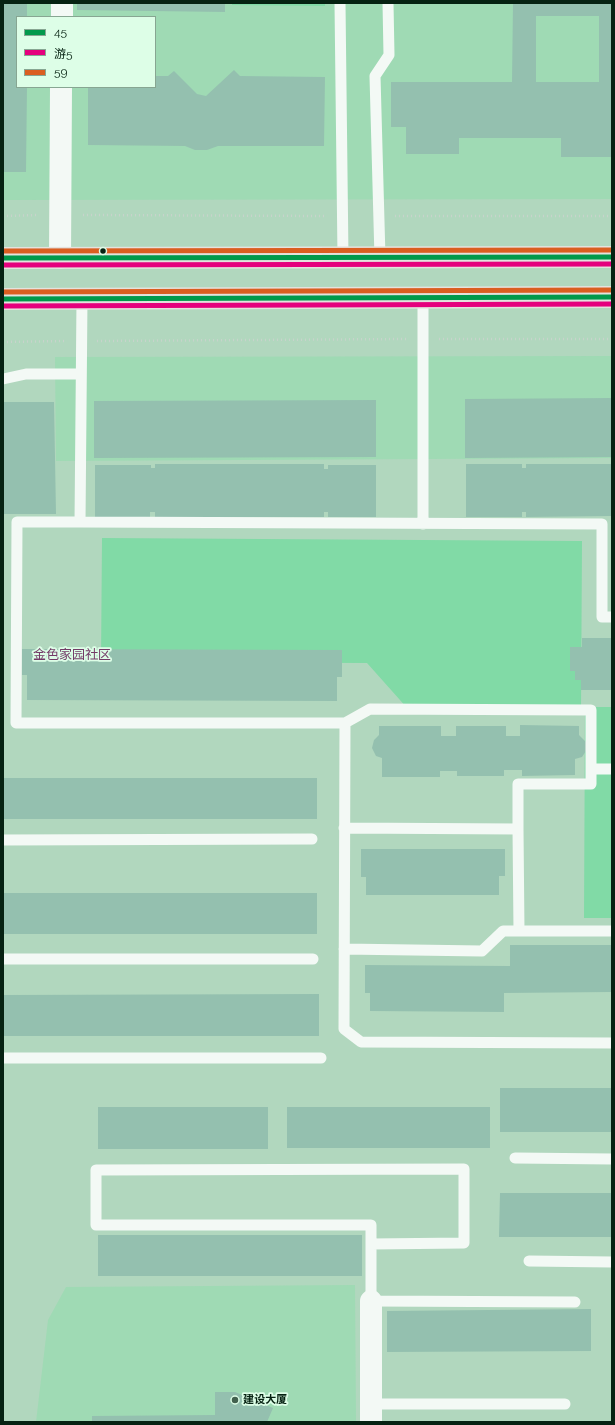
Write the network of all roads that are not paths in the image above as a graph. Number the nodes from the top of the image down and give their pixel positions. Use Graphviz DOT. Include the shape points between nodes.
graph roads {
  1 [pos="62,3"];
  2 [pos="340,3"];
  3 [pos="388,3"];
  4 [pos="62,16"];
  5 [pos="61,88"];
  6 [pos="612,257"];
  7 [pos="3,258"];
  8 [pos="60,258"];
  9 [pos="343,258"];
  10 [pos="380,258"];
  11 [pos="612,297"];
  12 [pos="423,298"];
  13 [pos="3,299"];
  14 [pos="82,299"];
  15 [pos="81,374"];
  16 [pos="3,379"];
  17 [pos="80,522"];
  18 [pos="423,524"];
  19 [pos="607,524"];
  20 [pos="612,617"];
  21 [pos="345,723"];
  22 [pos="591,769"];
  23 [pos="612,770"];
  24 [pos="344,828"];
  25 [pos="518,829"];
  26 [pos="312,839"];
  27 [pos="3,840"];
  28 [pos="519,931"];
  29 [pos="612,931"];
  30 [pos="344,949"];
  31 [pos="3,959"];
  32 [pos="313,959"];
  33 [pos="612,1043"];
  34 [pos="3,1058"];
  35 [pos="321,1058"];
  36 [pos="515,1158"];
  37 [pos="612,1159"];
  38 [pos="371,1244"];
  39 [pos="529,1261"];
  40 [pos="612,1262"];
  41 [pos="371,1301"];
  42 [pos="575,1302"];
  43 [pos="565,1404"];
  44 [pos="371,1413"];
  1 -- 4 [label="street"];
  2 -- 9 [label="lane"];
  3 -- 10 [label="lane" via="389,55 375,76"];
  5 -- 8 [label="street"];
  6 -- 10 [label="main road"];
  7 -- 8 [label="main road"];
  8 -- 9 [label="main road"];
  9 -- 10 [label="main road"];
  11 -- 12 [label="main road"];
  12 -- 14 [label="main road"];
  12 -- 18 [label="lane"];
  13 -- 14 [label="main road"];
  14 -- 15 [label="lane"];
  15 -- 16 [label="lane" via="26,374"];
  15 -- 17 [label="lane"];
  17 -- 18 [label="lane"];
  17 -- 21 [label="lane" via="17,522 16,723"];
  18 -- 19 [label="lane"];
  19 -- 20 [label="lane" via="602,617"];
  21 -- 22 [label="lane" via="370,709 591,710"];
  21 -- 24 [label="lane"];
  22 -- 23 [label="lane"];
  22 -- 25 [label="lane" via="591,784 518,784"];
  24 -- 25 [label="lane"];
  24 -- 30 [label="lane"];
  25 -- 28 [label="lane"];
  26 -- 27 [label="lane"];
  28 -- 29 [label="lane"];
  28 -- 30 [label="lane" via="503,931 482,951"];
  30 -- 33 [label="lane" via="344,1028 361,1042"];
  31 -- 32 [label="lane"];
  34 -- 35 [label="lane"];
  36 -- 37 [label="lane"];
  38 -- 38 [label="lane" via="371,1225 96,1225 96,1170 464,1169 464,1244"];
  38 -- 41 [label="lane"];
  39 -- 40 [label="lane"];
  41 -- 42 [label="lane"];
  41 -- 44 [label="street"];
  43 -- 44 [label="lane"];
}
